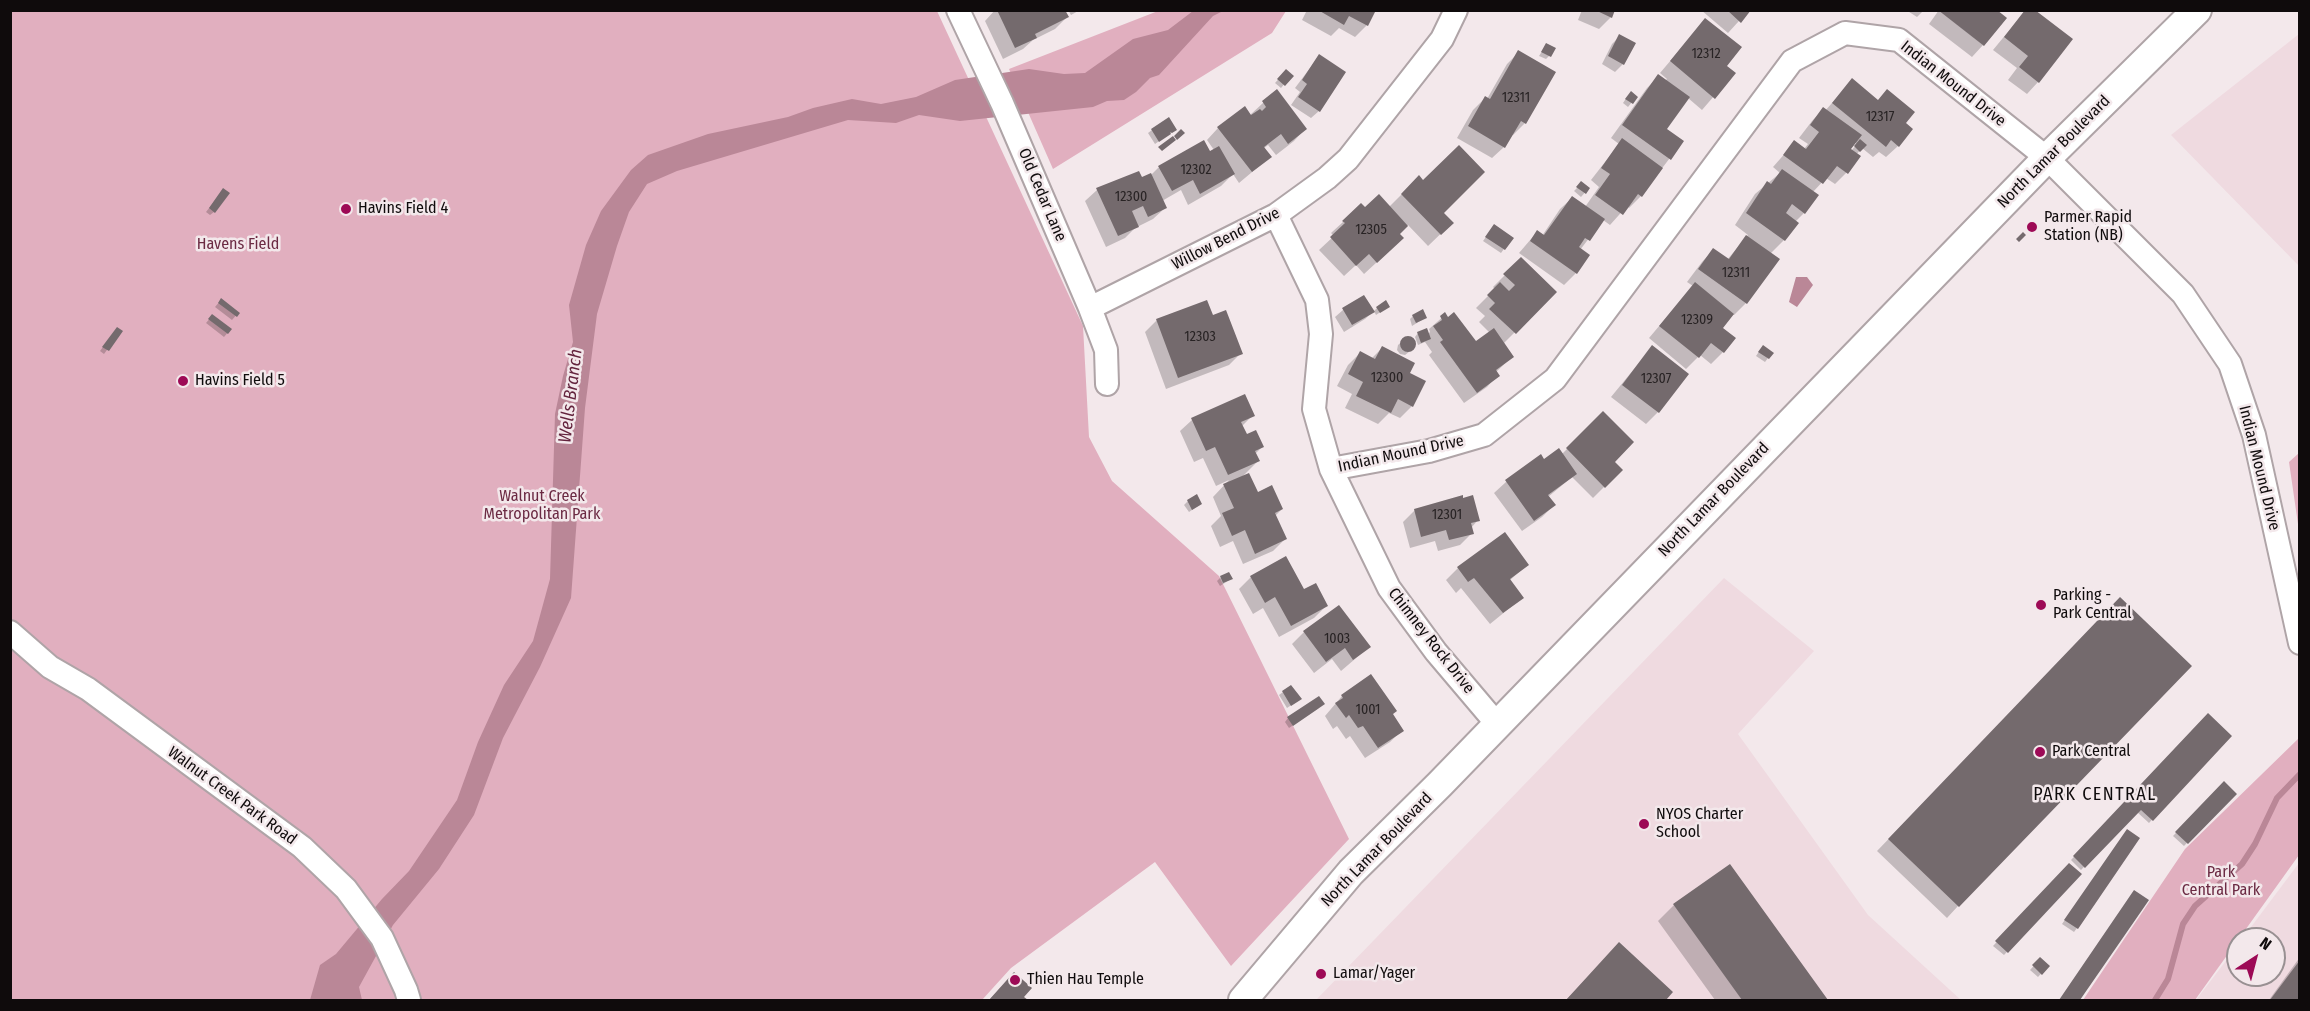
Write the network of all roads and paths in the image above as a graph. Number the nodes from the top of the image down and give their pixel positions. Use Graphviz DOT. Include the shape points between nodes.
graph roads {
  1 [pos="958,10"];
  2 [pos="1456,10"];
  3 [pos="2197,10"];
  4 [pos="2047,158"];
  5 [pos="1276,215"];
  6 [pos="1090,308"];
  7 [pos="1107,384"];
  8 [pos="1331,469"];
  9 [pos="10,632"];
  10 [pos="2300,643"];
  11 [pos="1497,724"];
  12 [pos="409,1000"];
  13 [pos="1243,1000"];
  1 -- 6 [label="street, Old Cedar Lane"];
  2 -- 5 [label="street, Willow Bend Drive" via="1443,39 1348,159"];
  3 -- 4 [label="main road, North Lamar Boulevard"];
  4 -- 8 [label="street, Indian Mound Drive" via="1899,40 1845,33 1792,61 1555,379 1484,435 1429,451"];
  4 -- 10 [label="street, Indian Mound Drive" via="2183,294 2230,364 2254,435"];
  4 -- 11 [label="main road, North Lamar Boulevard"];
  5 -- 6 [label="street, Willow Bend Drive"];
  5 -- 8 [label="street, Chimney Rock Drive" via="1317,300 1321,334 1314,409"];
  6 -- 7 [label="street, Old Cedar Lane" via="1106,350"];
  8 -- 11 [label="street, Chimney Rock Drive" via="1389,588"];
  9 -- 12 [label="street, Walnut Creek Park Road" via="50,667 88,689 302,847 346,890 382,938"];
  11 -- 13 [label="main road, North Lamar Boulevard" via="1351,872"];
}
